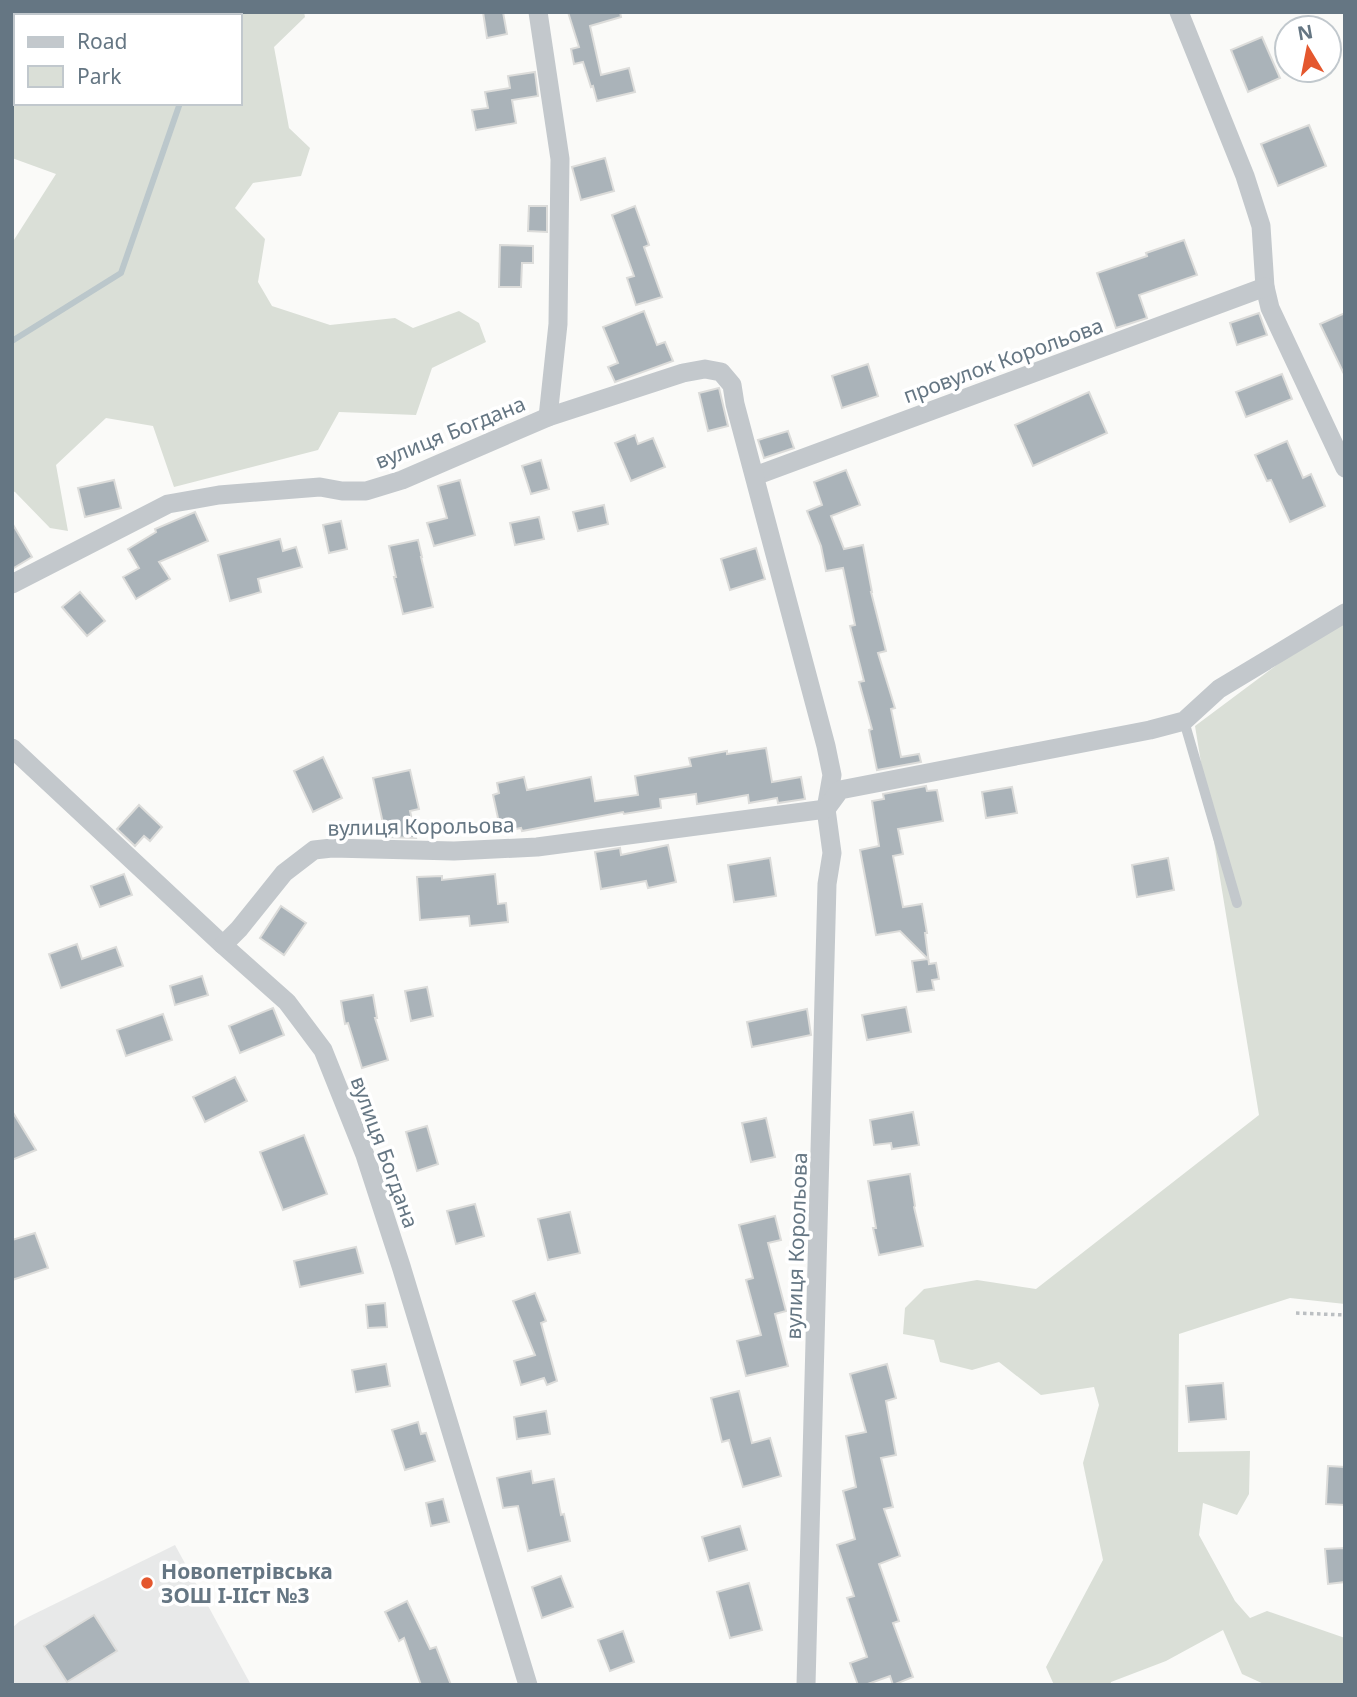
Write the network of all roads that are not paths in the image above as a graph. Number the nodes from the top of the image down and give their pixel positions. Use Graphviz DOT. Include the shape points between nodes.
graph roads {
  1 [pos="538,12"];
  2 [pos="1178,12"];
  3 [pos="1265,287"];
  4 [pos="735,404"];
  5 [pos="548,416"];
  6 [pos="1345,468"];
  7 [pos="755,476"];
  8 [pos="12,584"];
  9 [pos="1345,613"];
  10 [pos="1184,721"];
  11 [pos="12,748"];
  12 [pos="826,809"];
  13 [pos="1237,903"];
  14 [pos="223,945"];
  15 [pos="528,1685"];
  16 [pos="806,1685"];
  1 -- 5 [label="street, вулиця Богдана" via="560,159 558,324"];
  2 -- 3 [label="street" via="1261,226"];
  3 -- 6 [label="street" via="1270,308"];
  3 -- 7 [label="street, провулок Корольова"];
  4 -- 5 [label="street, вулиця Богдана" via="732,385 721,372 705,369"];
  4 -- 7 [label="street, вулиця Корольова"];
  5 -- 8 [label="street, вулиця Богдана" via="402,480 366,491 320,487 168,504"];
  7 -- 12 [label="street, вулиця Корольова" via="828,756 832,775"];
  9 -- 10 [label="street" via="1219,689"];
  10 -- 12 [label="street" via="840,790"];
  10 -- 13 [label="lane"];
  11 -- 14 [label="street, вулиця Богдана"];
  12 -- 14 [label="street, вулиця Корольова" via="537,847 314,850 284,873"];
  12 -- 16 [label="street, вулиця Корольова" via="832,853 827,884"];
  14 -- 15 [label="street, вулиця Богдана" via="288,1002 323,1050 365,1155 397,1254"];
}
